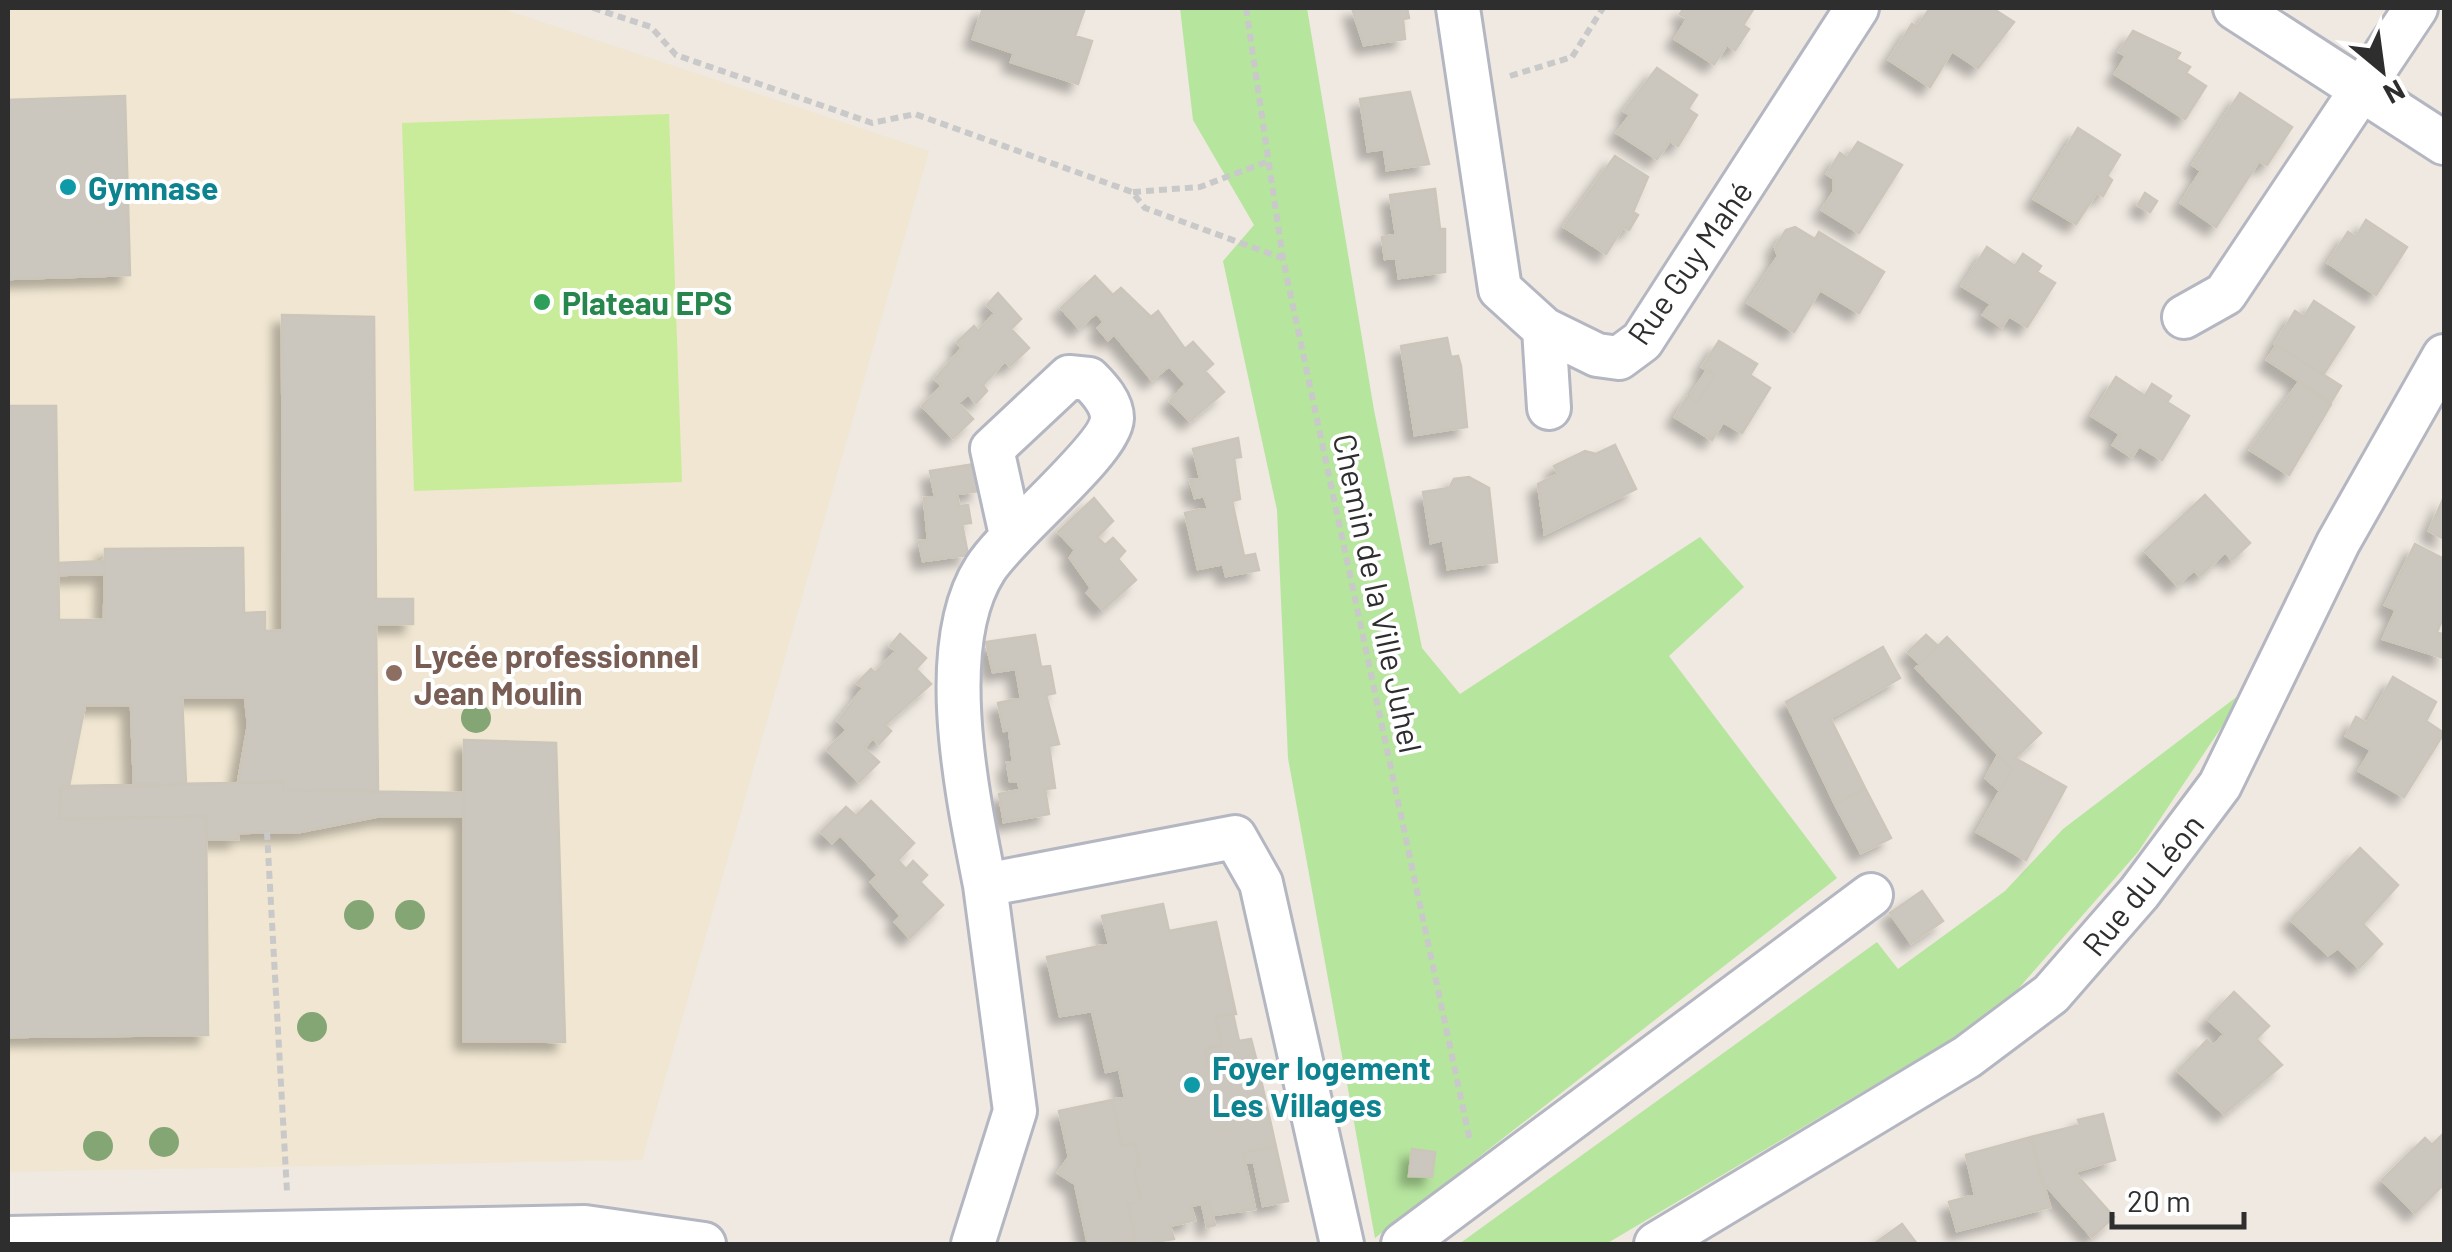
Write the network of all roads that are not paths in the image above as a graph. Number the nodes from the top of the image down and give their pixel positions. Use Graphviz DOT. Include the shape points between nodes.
graph roads {
  1 [pos="1458,8"];
  2 [pos="1857,8"];
  3 [pos="2235,8"];
  4 [pos="2416,8"];
  5 [pos="2363,88"];
  6 [pos="2444,143"];
  7 [pos="2184,317"];
  8 [pos="1544,329"];
  9 [pos="2444,356"];
  10 [pos="1549,408"];
  11 [pos="1011,534"];
  12 [pos="985,885"];
  13 [pos="1870,895"];
  14 [pos="8,1238"];
  15 [pos="704,1244"];
  16 [pos="974,1244"];
  17 [pos="1342,1244"];
  18 [pos="1403,1244"];
  19 [pos="1656,1244"];
  1 -- 8 [label="street, Rue Guy Mahé" via="1500,289"];
  2 -- 8 [label="street, Rue Guy Mahé" via="1642,341 1619,358 1597,355"];
  3 -- 5 [label="street"];
  4 -- 5 [label="street"];
  5 -- 6 [label="street"];
  5 -- 7 [label="street" via="2225,294"];
  8 -- 10 [label="street"];
  9 -- 19 [label="street, Rue du Léon" via="2338,543 2220,786 2051,994 1967,1057"];
  11 -- 12 [label="street" via="982,572 958,645 968,798"];
  12 -- 16 [label="street" via="1014,1111"];
  12 -- 17 [label="street" via="1235,837 1262,883"];
  13 -- 18 [label="street"];
  14 -- 15 [label="street" via="585,1227"];
}
